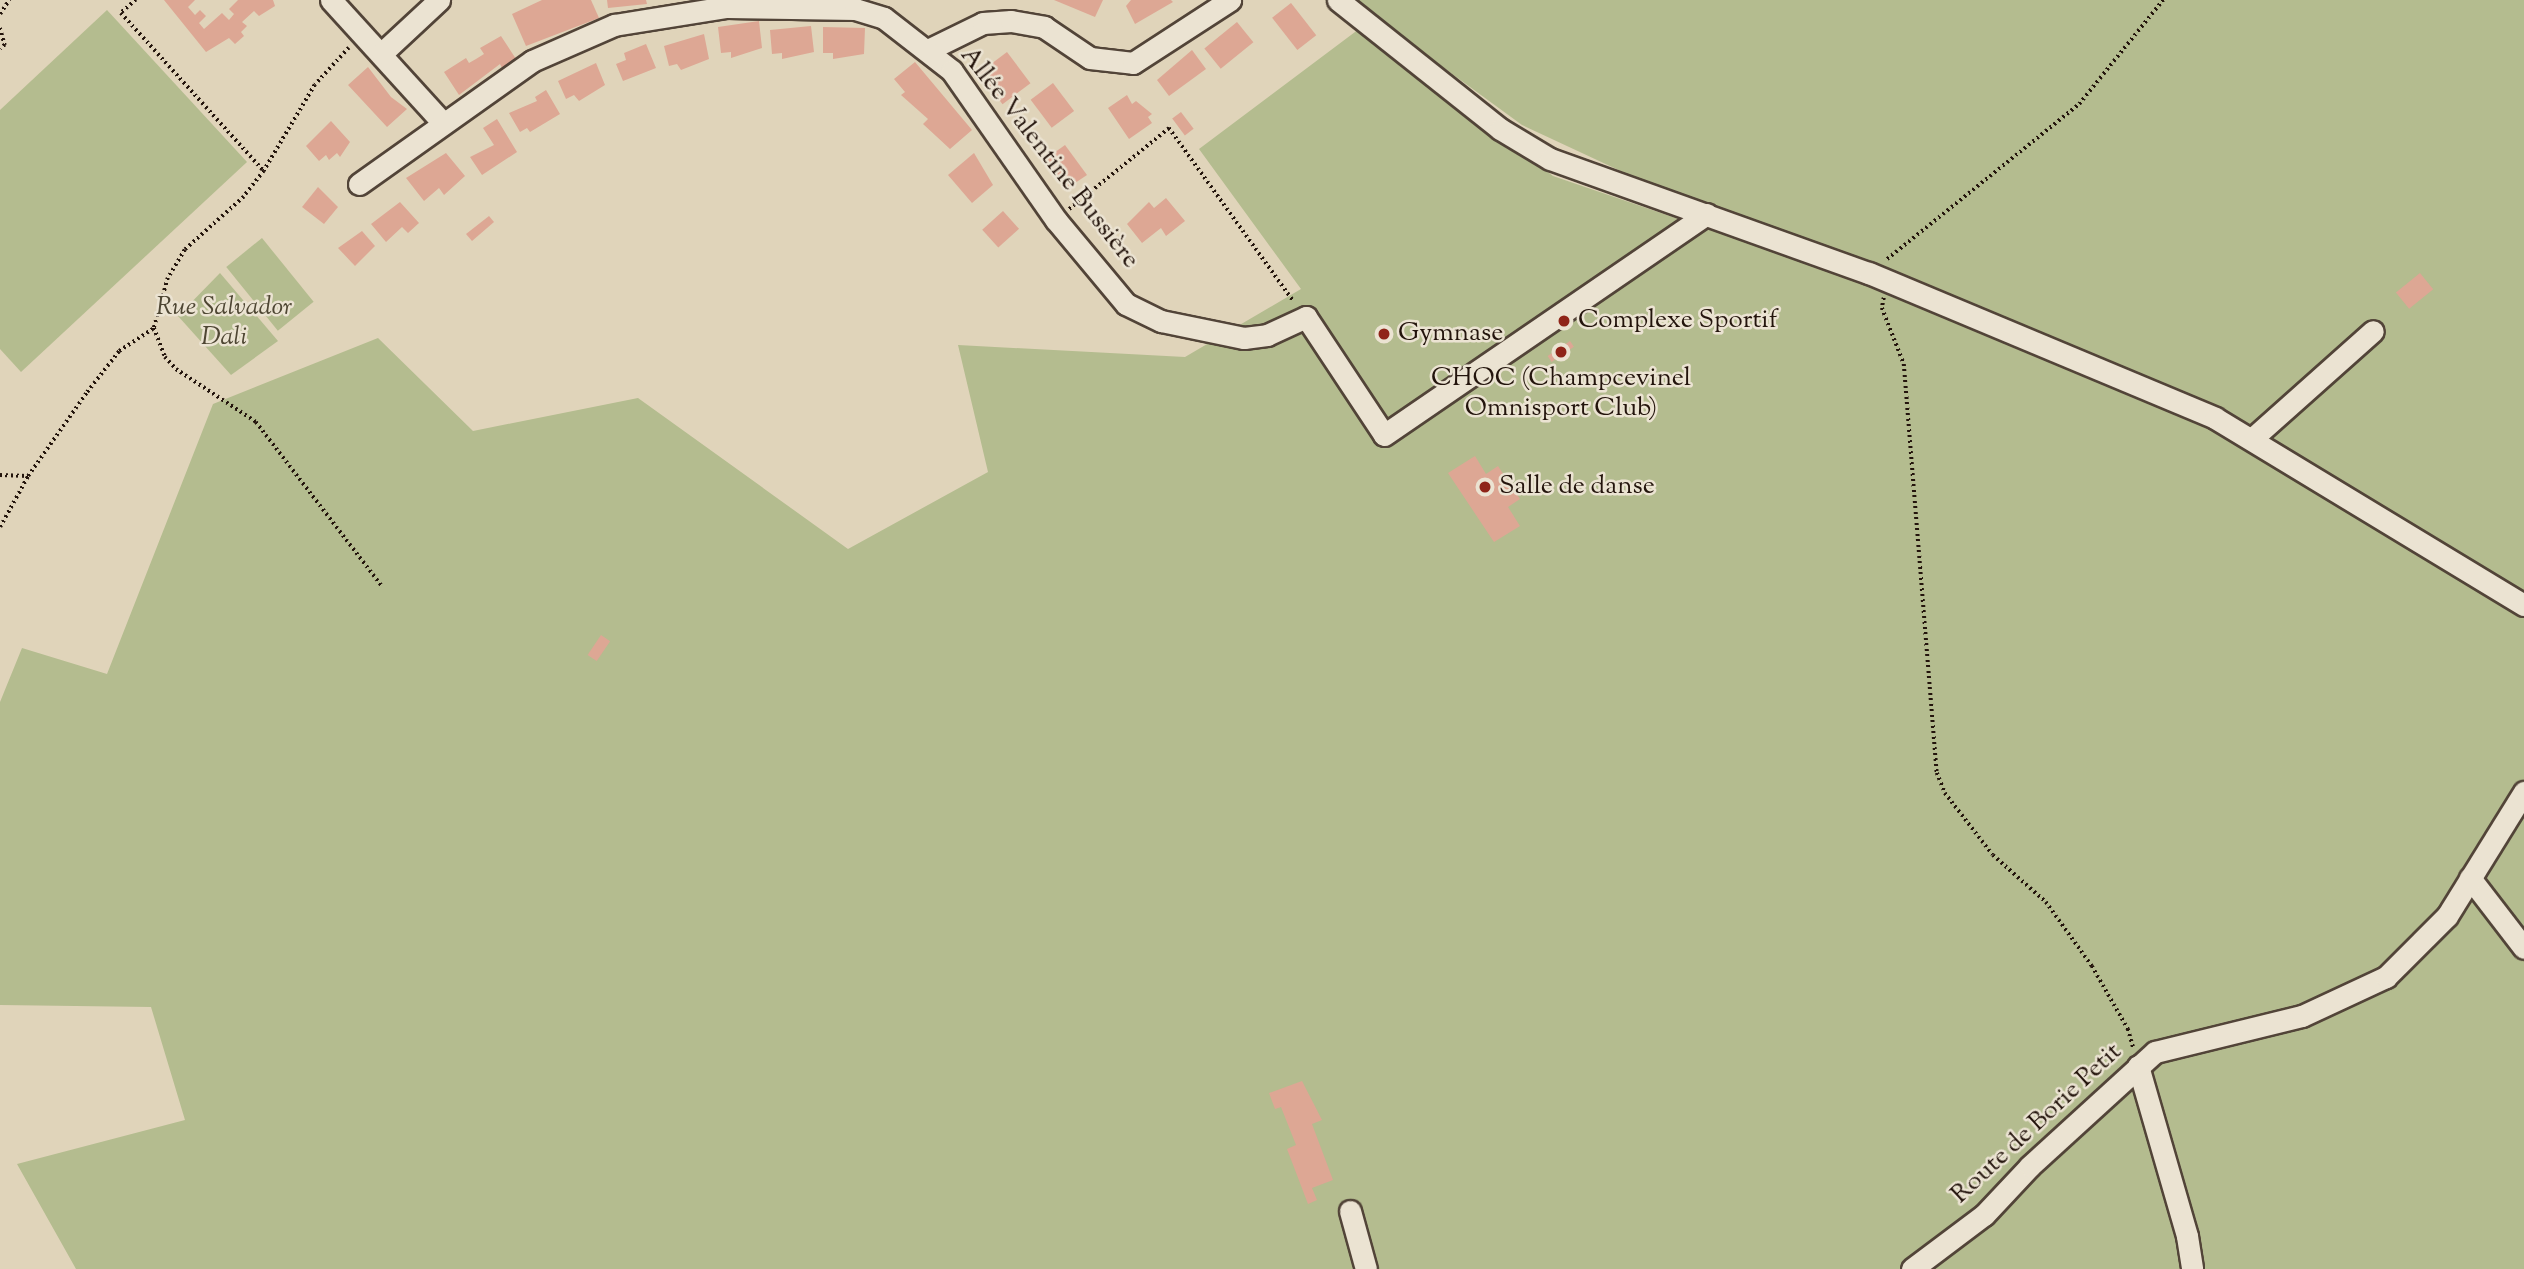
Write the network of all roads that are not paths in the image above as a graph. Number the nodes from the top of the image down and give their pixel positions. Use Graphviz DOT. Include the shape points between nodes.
graph roads {
  1 [pos="331,0"];
  2 [pos="439,0"];
  3 [pos="1230,0"];
  4 [pos="1338,0"];
  5 [pos="928,50"];
  6 [pos="382,54"];
  7 [pos="443,123"];
  8 [pos="359,184"];
  9 [pos="1707,215"];
  10 [pos="2373,331"];
  11 [pos="2254,437"];
  12 [pos="2524,605"];
  13 [pos="2524,792"];
  14 [pos="2470,878"];
  15 [pos="2524,948"];
  16 [pos="2138,1066"];
  17 [pos="1350,1211"];
  18 [pos="1366,1269"];
  19 [pos="1912,1269"];
  20 [pos="2192,1269"];
  1 -- 6 [label="street"];
  2 -- 6 [label="street"];
  3 -- 5 [label="street" via="1133,62 1090,58 1044,27 1011,21 983,23"];
  4 -- 9 [label="street" via="1500,129 1550,159"];
  5 -- 7 [label="street" via="884,18 855,9 727,8 661,16 614,25 532,61"];
  5 -- 9 [label="street, Allée Valentine Bussière" via="952,71 1056,220 1126,304 1161,321 1244,338 1267,335 1306,317 1384,435"];
  6 -- 7 [label="street"];
  7 -- 8 [label="street"];
  9 -- 11 [label="street" via="1879,278"];
  10 -- 11 [label="street"];
  11 -- 12 [label="street"];
  13 -- 14 [label="street, Route de Borie Petit"];
  14 -- 15 [label="street"];
  14 -- 16 [label="street, Route de Borie Petit" via="2447,916 2386,977 2302,1016 2155,1052"];
  16 -- 19 [label="street, Route de Borie Petit" via="1984,1215"];
  16 -- 20 [label="street" via="2187,1236"];
  17 -- 18 [label="street"];
}
